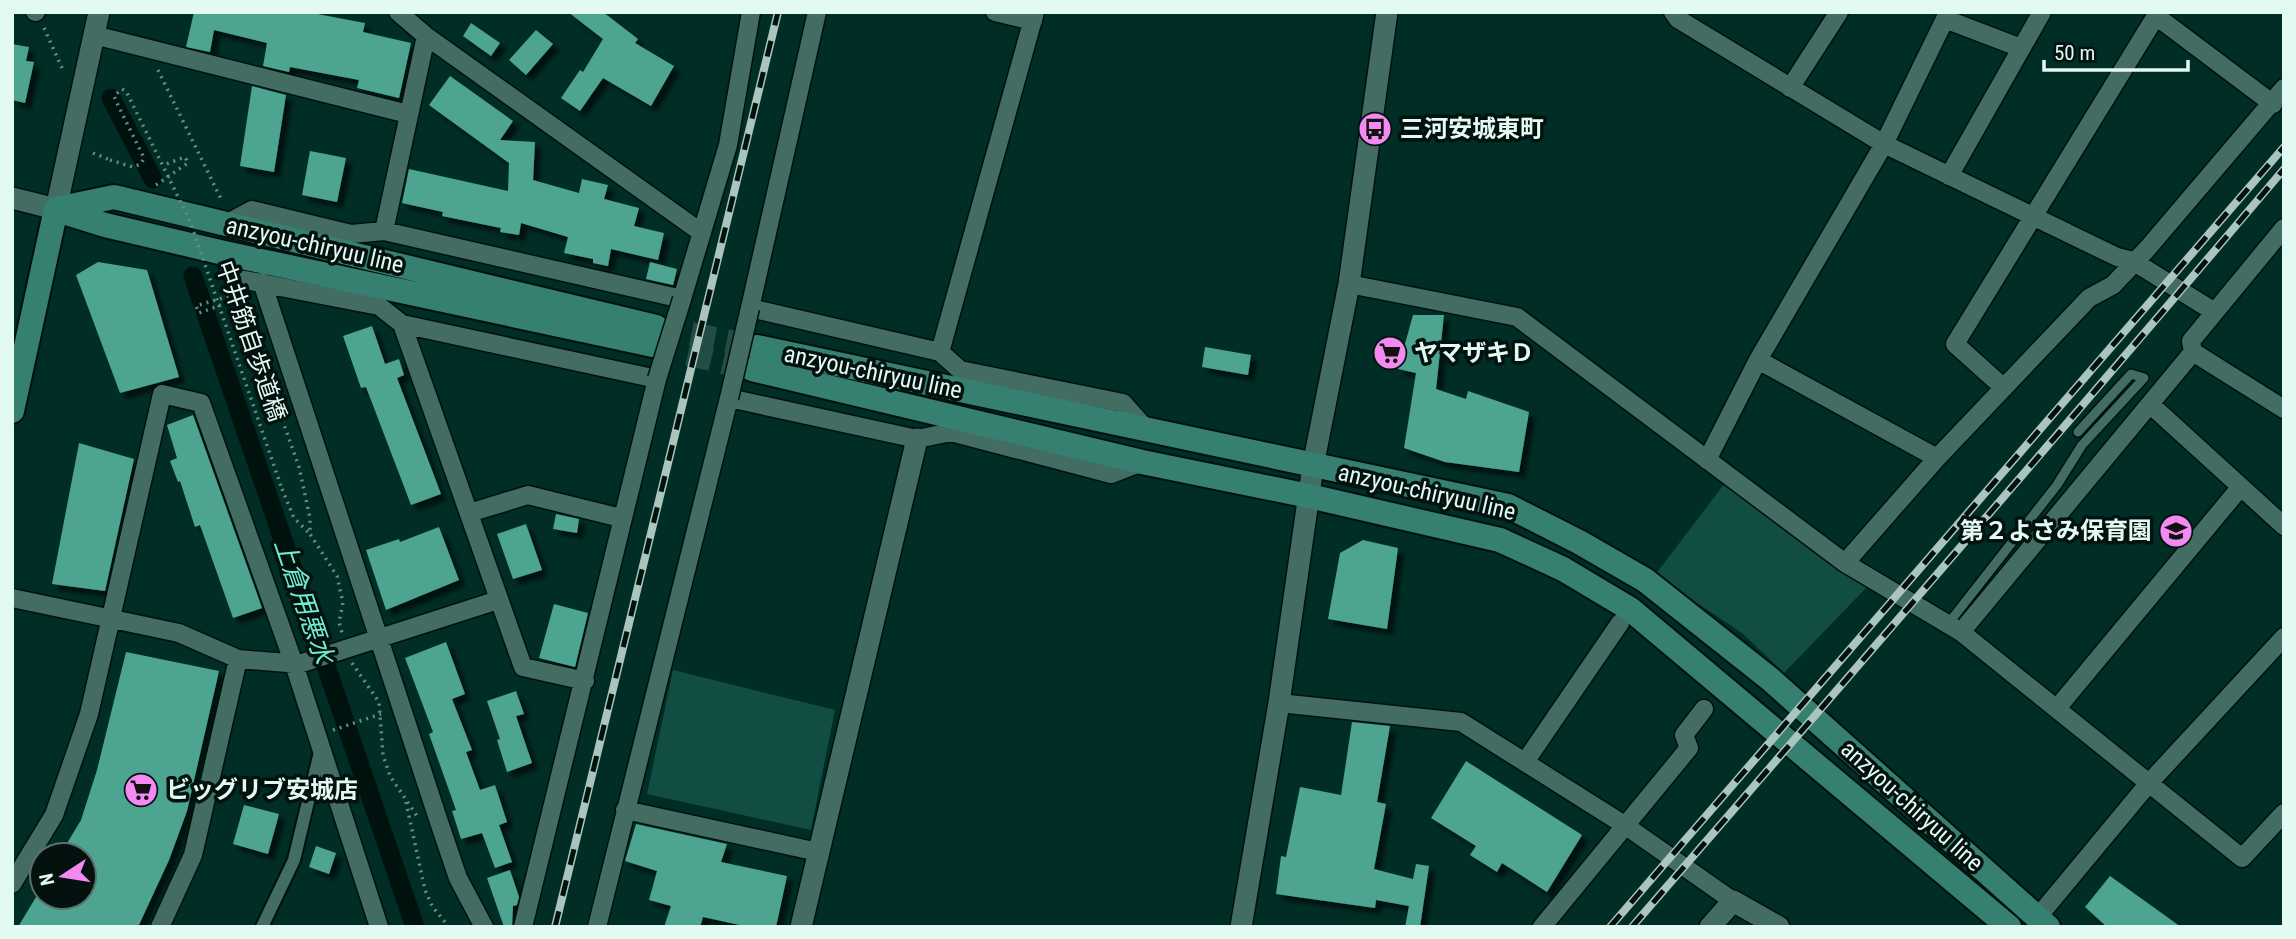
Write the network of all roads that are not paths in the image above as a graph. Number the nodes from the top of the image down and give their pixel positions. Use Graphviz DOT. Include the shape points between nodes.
graph roads {
  1 [pos="99,12"];
  2 [pos="398,12"];
  3 [pos="751,12"];
  4 [pos="817,12"];
  5 [pos="995,12"];
  6 [pos="1387,12"];
  7 [pos="1673,12"];
  8 [pos="1839,12"];
  9 [pos="2042,12"];
  10 [pos="1034,16"];
  11 [pos="94,35"];
  12 [pos="426,36"];
  13 [pos="2021,48"];
  14 [pos="1790,88"];
  15 [pos="2284,88"];
  16 [pos="2273,104"];
  17 [pos="408,114"];
  18 [pos="1884,144"];
  19 [pos="1949,176"];
  20 [pos="12,198"];
  21 [pos="56,209"];
  22 [pos="224,214"];
  23 [pos="2036,215"];
  24 [pos="2284,228"];
  25 [pos="384,231"];
  26 [pos="702,233"];
  27 [pos="224,253"];
  28 [pos="2133,261"];
  29 [pos="262,282"];
  30 [pos="1349,284"];
  31 [pos="682,299"];
  32 [pos="750,309"];
  33 [pos="2213,311"];
  34 [pos="402,324"];
  35 [pos="940,352"];
  36 [pos="2193,352"];
  37 [pos="1758,360"];
  38 [pos="657,379"];
  39 [pos="2004,388"];
  40 [pos="729,398"];
  41 [pos="2151,405"];
  42 [pos="2284,409"];
  43 [pos="12,411"];
  44 [pos="1148,432"];
  45 [pos="2078,432"];
  46 [pos="917,439"];
  47 [pos="1937,458"];
  48 [pos="1707,460"];
  49 [pos="1142,462"];
  50 [pos="1313,466"];
  51 [pos="2239,489"];
  52 [pos="1309,496"];
  53 [pos="469,513"];
  54 [pos="621,519"];
  55 [pos="2284,526"];
  56 [pos="1844,563"];
  57 [pos="12,598"];
  58 [pos="498,600"];
  59 [pos="112,617"];
  60 [pos="1620,623"];
  61 [pos="1955,628"];
  62 [pos="2284,637"];
  63 [pos="378,641"];
  64 [pos="238,659"];
  65 [pos="296,664"];
  66 [pos="585,681"];
  67 [pos="1279,703"];
  68 [pos="2058,707"];
  69 [pos="1704,709"];
  70 [pos="320,752"];
  71 [pos="1525,762"];
  72 [pos="2149,783"];
  73 [pos="625,810"];
  74 [pos="2284,813"];
  75 [pos="1626,826"];
  76 [pos="818,852"];
  77 [pos="12,884"];
  78 [pos="1732,901"];
  79 [pos="2042,922"];
  80 [pos="376,925"];
  81 [pos="160,927"];
  82 [pos="262,927"];
  83 [pos="484,927"];
  84 [pos="523,927"];
  85 [pos="597,927"];
  86 [pos="801,927"];
  87 [pos="1241,927"];
  88 [pos="1542,927"];
  89 [pos="1710,927"];
  90 [pos="1779,927"];
  91 [pos="2009,927"];
  1 -- 11 [label="street"];
  2 -- 12 [label="street"];
  3 -- 26 [label="street" via="728,145"];
  4 -- 32 [label="street"];
  5 -- 10 [label="street"];
  6 -- 30 [label="street"];
  7 -- 14 [label="street"];
  8 -- 14 [label="street"];
  9 -- 13 [label="street"];
  10 -- 35 [label="street"];
  11 -- 17 [label="street"];
  11 -- 21 [label="street"];
  12 -- 17 [label="street"];
  12 -- 26 [label="street"];
  13 -- 18 [label="street" via="1945,19"];
  13 -- 19 [label="street"];
  14 -- 18 [label="street"];
  15 -- 16 [label="street"];
  16 -- 23 [label="street" via="2156,16"];
  16 -- 28 [label="street"];
  17 -- 25 [label="street"];
  18 -- 19 [label="street"];
  18 -- 37 [label="street"];
  19 -- 23 [label="street"];
  20 -- 21 [label="street"];
  21 -- 22 [label="main road, anzyou-chiryuu line" via="114,197"];
  21 -- 27 [label="main road, anzyou-chiryuu line" via="105,226"];
  21 -- 43 [label="main road"];
  22 -- 25 [label="street" via="253,210 351,234"];
  22 -- 27 [label="main road, anzyou-chiryuu line" via="655,336"];
  23 -- 28 [label="street"];
  23 -- 39 [label="street" via="1955,344"];
  24 -- 33 [label="street"];
  25 -- 31 [label="street"];
  26 -- 31 [label="street"];
  27 -- 29 [label="street" via="230,273"];
  28 -- 33 [label="street"];
  28 -- 39 [label="street" via="2113,285 2089,298"];
  29 -- 34 [label="street" via="379,306"];
  29 -- 63 [label="street"];
  30 -- 48 [label="street" via="1517,317"];
  30 -- 50 [label="street"];
  31 -- 38 [label="street, bridge"];
  32 -- 35 [label="street"];
  32 -- 40 [label="street, bridge"];
  33 -- 36 [label="street" via="2190,341"];
  34 -- 38 [label="street"];
  34 -- 53 [label="street"];
  35 -- 44 [label="street" via="960,370 1123,403"];
  36 -- 41 [label="street"];
  36 -- 42 [label="street"];
  37 -- 47 [label="street"];
  37 -- 48 [label="street"];
  38 -- 54 [label="street"];
  39 -- 47 [label="street"];
  40 -- 46 [label="street"];
  40 -- 73 [label="street"];
  41 -- 51 [label="street"];
  41 -- 61 [label="street"];
  44 -- 49 [label="main road, anzyou-chiryuu line" via="754,358"];
  44 -- 50 [label="main road, anzyou-chiryuu line"];
  45 -- 61 [label="lane" via="2131,374 2144,378 2082,445"];
  46 -- 49 [label="street" via="951,432 1111,474"];
  46 -- 76 [label="street"];
  47 -- 56 [label="street"];
  48 -- 56 [label="street"];
  49 -- 52 [label="main road, anzyou-chiryuu line"];
  50 -- 52 [label="street"];
  50 -- 79 [label="main road, anzyou-chiryuu line" via="1507,506 1645,580 1770,679"];
  51 -- 55 [label="street"];
  51 -- 68 [label="street"];
  52 -- 67 [label="street"];
  52 -- 91 [label="main road, anzyou-chiryuu line" via="1500,540 1563,569 1630,609"];
  53 -- 54 [label="street" via="528,495"];
  53 -- 58 [label="street"];
  54 -- 66 [label="street"];
  56 -- 61 [label="street"];
  57 -- 59 [label="street"];
  58 -- 63 [label="street"];
  58 -- 66 [label="street" via="523,667"];
  59 -- 64 [label="street" via="179,633"];
  59 -- 65 [label="street" via="162,394 201,403"];
  59 -- 77 [label="street" via="89,714 54,815"];
  60 -- 71 [label="street"];
  61 -- 68 [label="street"];
  62 -- 72 [label="street"];
  63 -- 65 [label="street"];
  63 -- 83 [label="street" via="458,878"];
  64 -- 65 [label="street"];
  64 -- 81 [label="street" via="193,855"];
  65 -- 70 [label="street"];
  66 -- 84 [label="street"];
  67 -- 71 [label="street" via="1461,722"];
  67 -- 87 [label="street"];
  68 -- 72 [label="street"];
  69 -- 75 [label="street" via="1684,736 1689,748"];
  70 -- 80 [label="street"];
  70 -- 82 [label="street" via="293,860"];
  71 -- 75 [label="street"];
  72 -- 74 [label="street" via="2242,858"];
  72 -- 79 [label="street"];
  73 -- 76 [label="street"];
  73 -- 85 [label="street"];
  75 -- 78 [label="street"];
  75 -- 88 [label="street"];
  76 -- 86 [label="street"];
  78 -- 89 [label="street"];
  78 -- 90 [label="street"];
}
